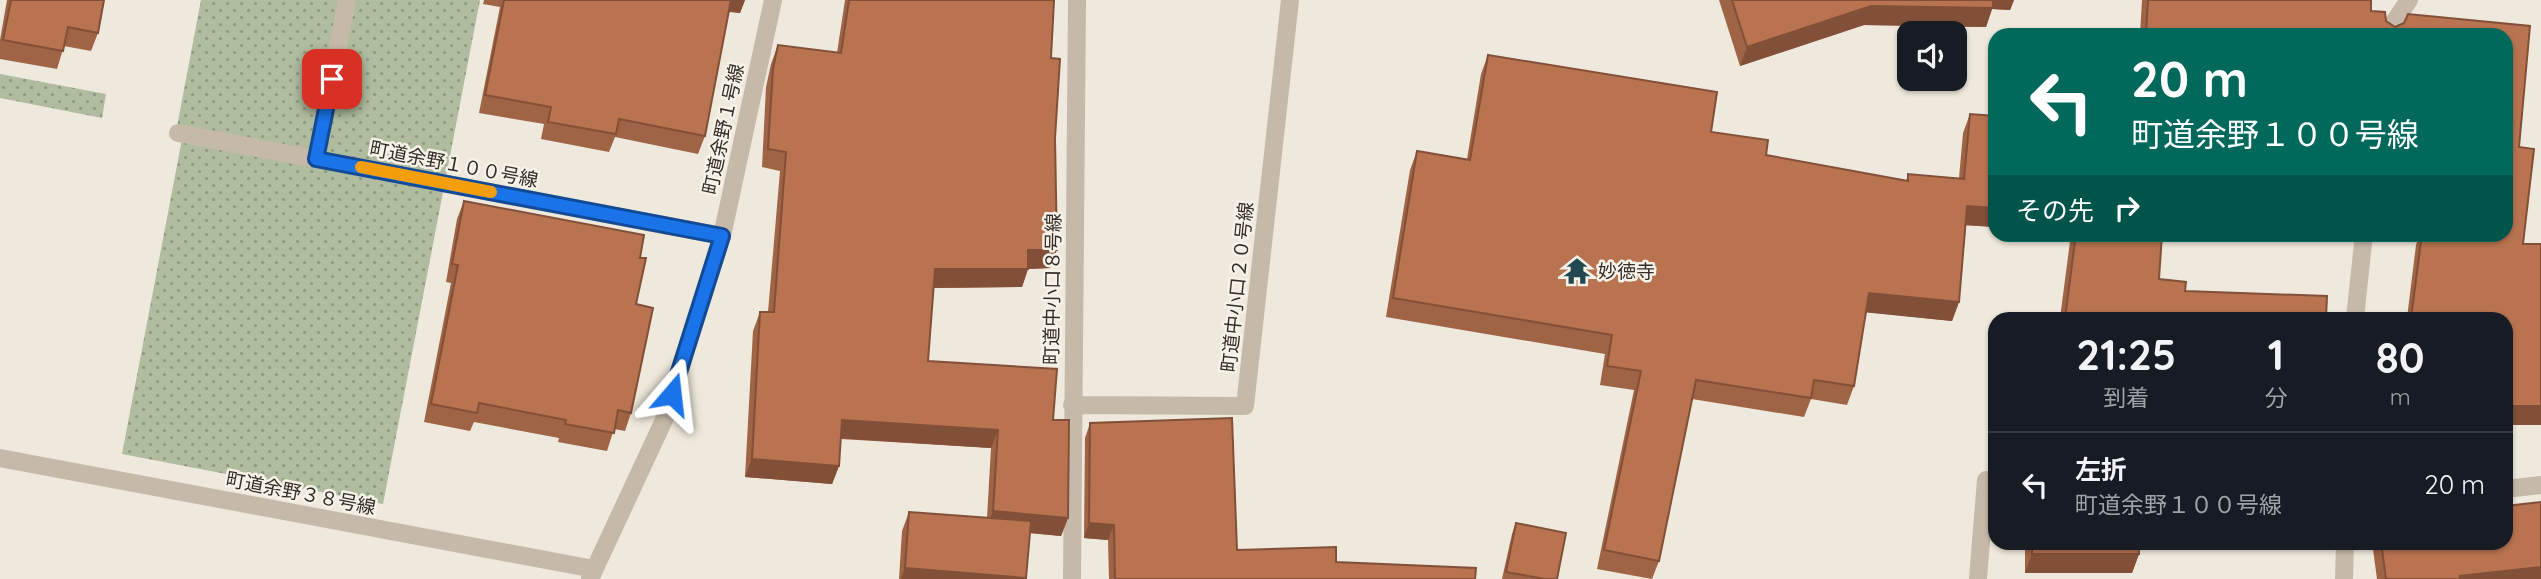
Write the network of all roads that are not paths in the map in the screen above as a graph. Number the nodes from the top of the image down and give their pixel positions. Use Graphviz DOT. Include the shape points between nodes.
graph roads {
  1 [pos="347,0"];
  2 [pos="773,0"];
  3 [pos="1077,0"];
  4 [pos="1290,0"];
  5 [pos="2409,0"];
  6 [pos="2390,28"];
  7 [pos="178,132"];
  8 [pos="316,159"];
  9 [pos="722,236"];
  10 [pos="2363,242"];
  11 [pos="2356,312"];
  12 [pos="1072,405"];
  13 [pos="0,458"];
  14 [pos="1986,480"];
  15 [pos="2541,485"];
  16 [pos="2513,488"];
  17 [pos="2345,550"];
  18 [pos="592,574"];
  19 [pos="1072,579"];
  20 [pos="1978,579"];
  21 [pos="2344,579"];
  1 -- 8 [label="street"];
  2 -- 9 [label="street, 町道余野１号線"];
  3 -- 12 [label="street, 町道中小口８号線"];
  4 -- 12 [label="street, 町道中小口２０号線" via="1245,406"];
  5 -- 6 [label="street"];
  7 -- 8 [label="street, 町道余野１００号線"];
  8 -- 9 [label="street, 町道余野１００号線"];
  9 -- 18 [label="street, 町道余野１号線" via="664,420"];
  10 -- 11 [label="street"];
  12 -- 19 [label="street, 町道中小口８号線"];
  13 -- 18 [label="street, 町道余野３８号線"];
  14 -- 20 [label="street"];
  15 -- 16 [label="street"];
  17 -- 21 [label="street"];
}
